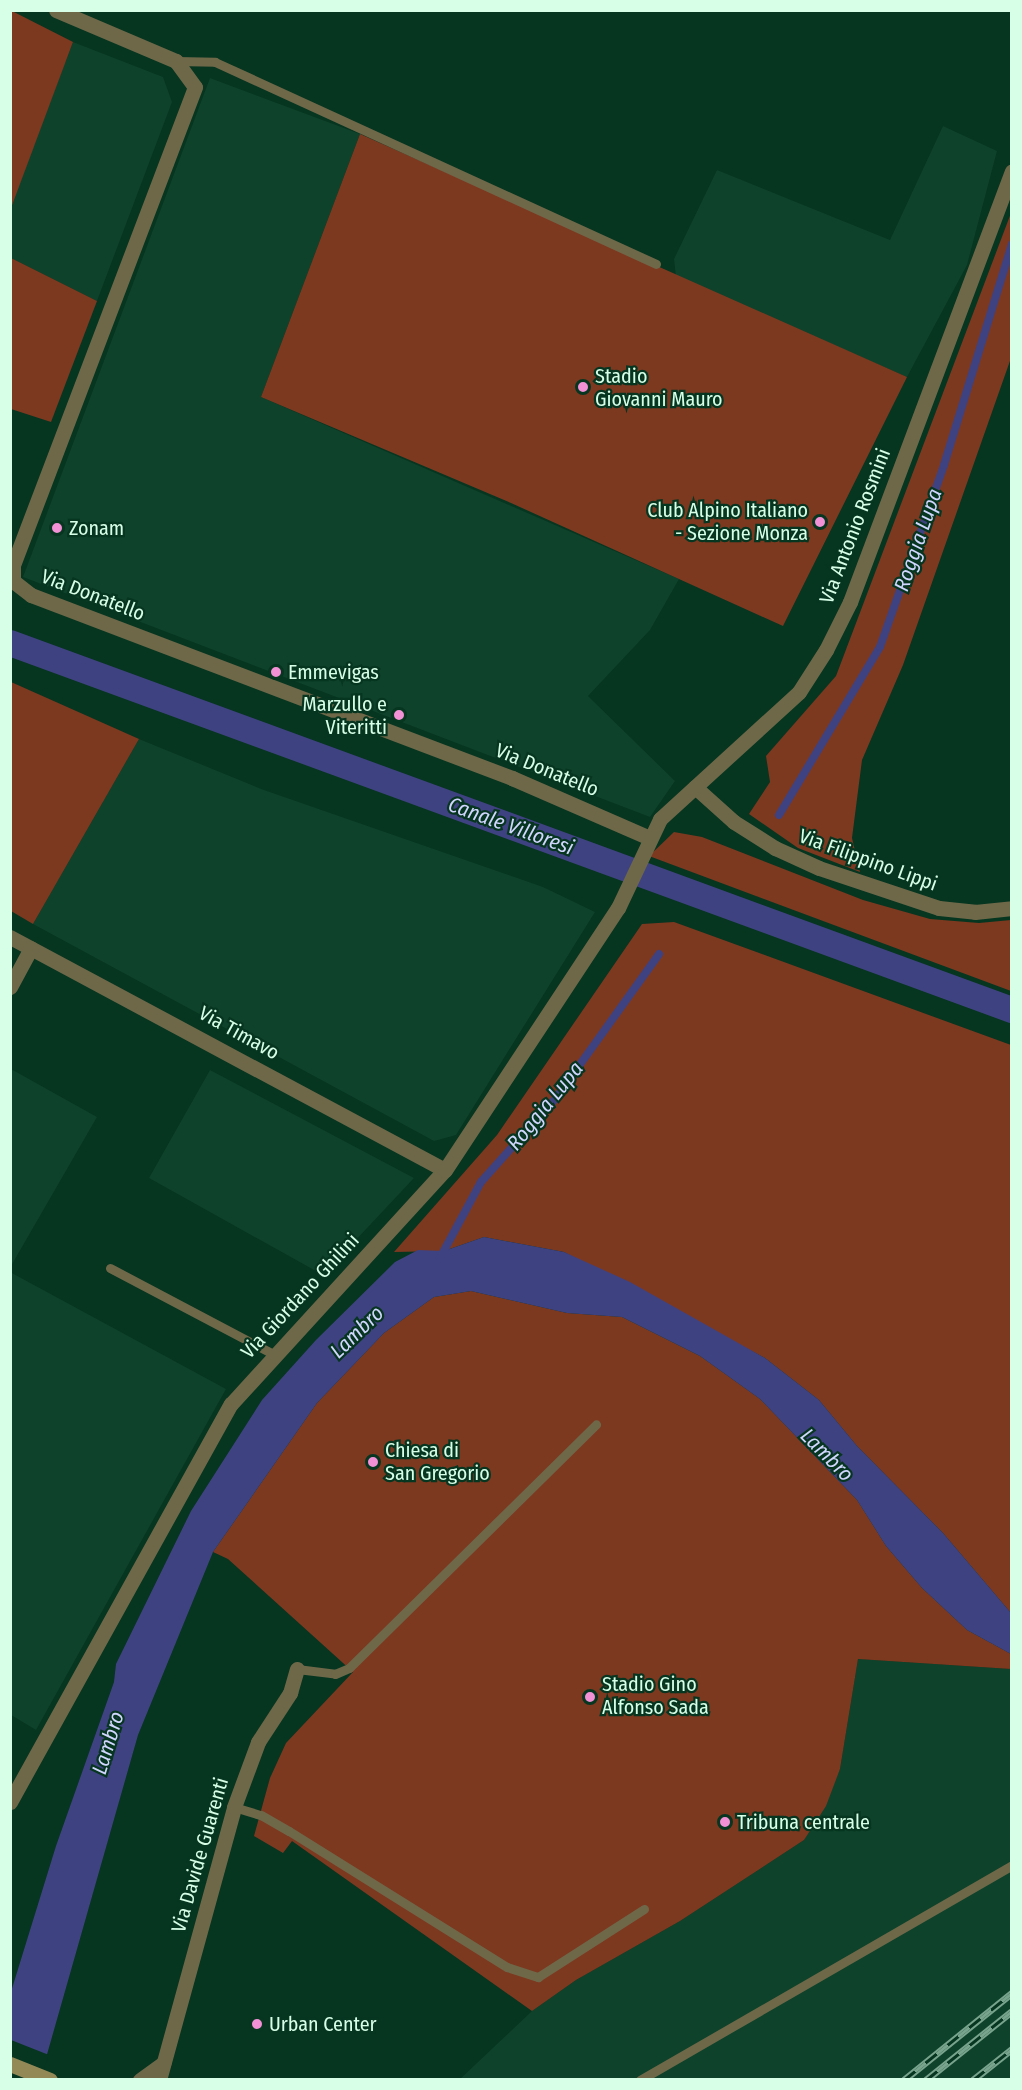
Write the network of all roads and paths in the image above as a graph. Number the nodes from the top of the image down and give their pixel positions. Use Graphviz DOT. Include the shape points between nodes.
graph roads {
  1 [pos="56,10"];
  2 [pos="176,61"];
  3 [pos="1011,172"];
  4 [pos="656,264"];
  5 [pos="695,787"];
  6 [pos="648,837"];
  7 [pos="1011,908"];
  8 [pos="10,937"];
  9 [pos="31,948"];
  10 [pos="10,987"];
  11 [pos="446,1170"];
  12 [pos="110,1268"];
  13 [pos="273,1354"];
  14 [pos="596,1424"];
  15 [pos="297,1669"];
  16 [pos="10,1802"];
  17 [pos="234,1807"];
  18 [pos="1011,1866"];
  19 [pos="644,1909"];
  20 [pos="163,2063"];
  21 [pos="10,2064"];
  22 [pos="46,2077"];
  23 [pos="140,2079"];
  24 [pos="159,2079"];
  25 [pos="640,2079"];
  1 -- 2 [label="street"];
  2 -- 4 [label="lane" via="215,62"];
  2 -- 6 [label="street, Via Donatello" via="195,87 187,114 13,565 13,581 31,595 468,761"];
  3 -- 5 [label="street, Via Antonio Rosmini" via="850,602 826,650 799,692"];
  5 -- 6 [label="street, Via Antonio Rosmini" via="660,819"];
  5 -- 7 [label="street, Via Filippino Lippi" via="734,822 775,848 819,868 939,908 975,912"];
  6 -- 11 [label="street, Via Giordano Ghilini" via="625,894"];
  8 -- 9 [label="street, Via Timavo"];
  9 -- 10 [label="street"];
  9 -- 11 [label="street, Via Timavo"];
  11 -- 13 [label="street, Via Giordano Ghilini"];
  12 -- 13 [label="lane"];
  13 -- 16 [label="street, Via Giordano Ghilini" via="231,1404"];
  14 -- 15 [label="lane" via="349,1668 335,1674"];
  15 -- 17 [label="street, Via Davide Guarenti" via="290,1693 258,1742"];
  17 -- 19 [label="lane" via="261,1815 289,1830 507,1967 538,1977"];
  17 -- 20 [label="street, Via Davide Guarenti"];
  18 -- 25 [label="lane"];
  20 -- 23 [label="street"];
  20 -- 24 [label="street, Via Davide Guarenti"];
  21 -- 22 [label="street"];
}
